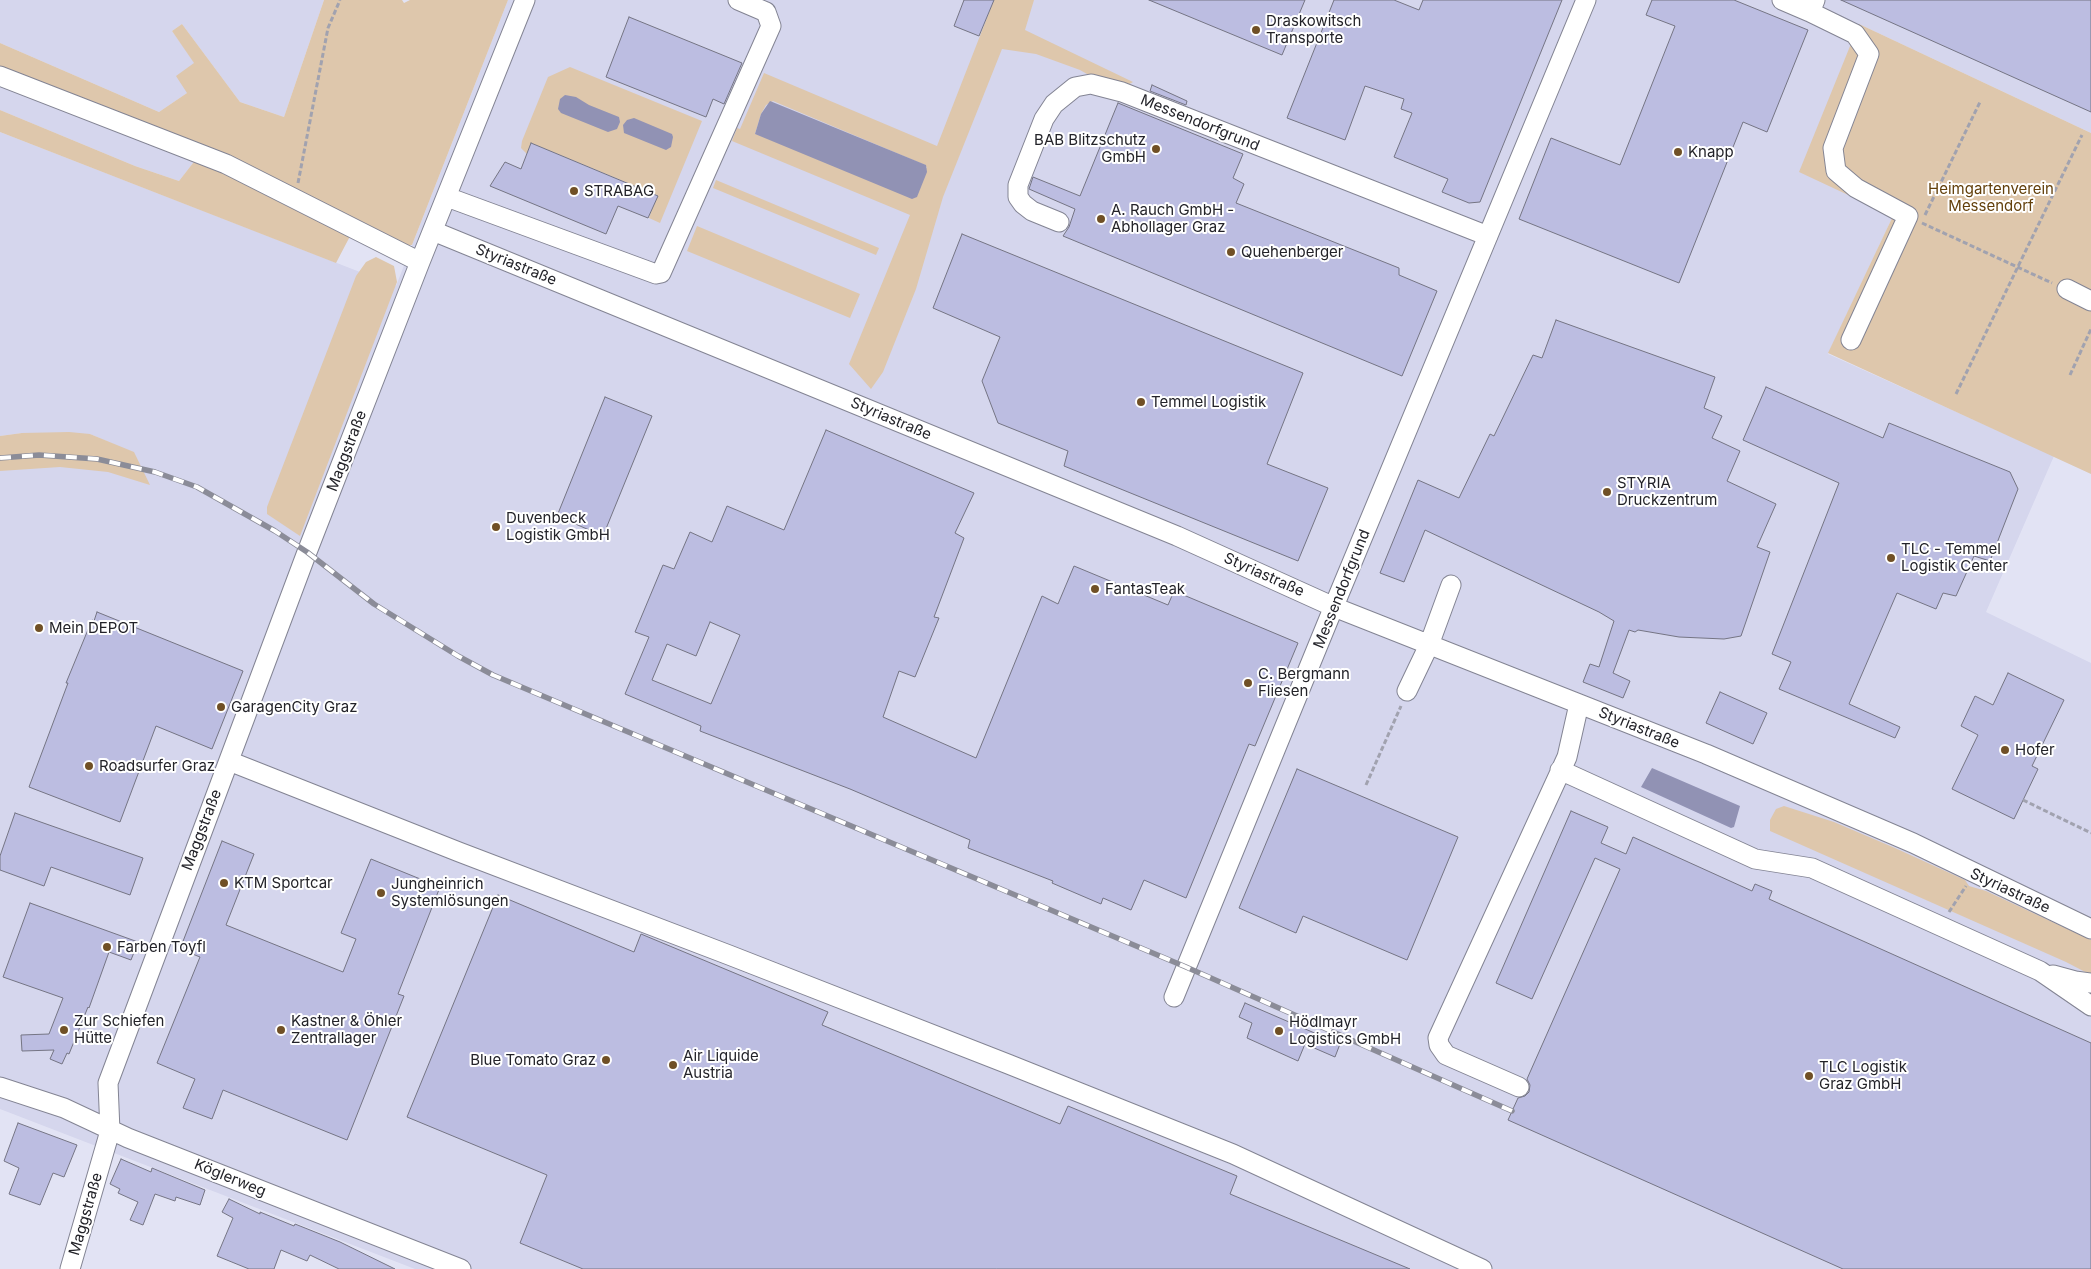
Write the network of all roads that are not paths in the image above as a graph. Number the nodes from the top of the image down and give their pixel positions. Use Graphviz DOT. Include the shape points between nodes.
graph roads {
  1 [pos="524,0"];
  2 [pos="738,0"];
  3 [pos="1586,0"];
  4 [pos="1782,0"];
  5 [pos="1813,6"];
  6 [pos="0,76"];
  7 [pos="447,197"];
  8 [pos="1059,222"];
  9 [pos="433,231"];
  10 [pos="1488,236"];
  11 [pos="420,262"];
  12 [pos="2067,289"];
  13 [pos="2091,301"];
  14 [pos="1851,340"];
  15 [pos="1451,585"];
  16 [pos="1334,607"];
  17 [pos="1429,645"];
  18 [pos="1407,691"];
  19 [pos="1579,704"];
  20 [pos="229,761"];
  21 [pos="1560,770"];
  22 [pos="2091,929"];
  23 [pos="2040,971"];
  24 [pos="2091,983"];
  25 [pos="1174,998"];
  26 [pos="2091,1006"];
  27 [pos="0,1087"];
  28 [pos="1519,1087"];
  29 [pos="110,1130"];
  30 [pos="70,1269"];
  31 [pos="461,1269"];
  32 [pos="1482,1269"];
  1 -- 7 [label="street, Maggstraße"];
  2 -- 7 [label="street" via="766,12 770,26 662,273 656,274"];
  3 -- 10 [label="street, Messendorfgrund"];
  4 -- 5 [label="street"];
  5 -- 14 [label="street" via="1855,34 1869,54 1833,148 1836,171 1856,188 1915,219"];
  6 -- 11 [label="street" via="226,164"];
  7 -- 9 [label="street, Maggstraße"];
  8 -- 10 [label="street, Messendorfgrund" via="1023,204 1018,197 1018,185 1044,119 1054,104 1075,86 1091,84 1122,92"];
  9 -- 11 [label="street, Maggstraße"];
  9 -- 16 [label="street, Styriastraße" via="1177,536"];
  10 -- 16 [label="street, Messendorfgrund"];
  11 -- 20 [label="street, Maggstraße"];
  12 -- 13 [label="street"];
  15 -- 17 [label="street"];
  16 -- 17 [label="street, Styriastraße"];
  16 -- 25 [label="street, Messendorfgrund"];
  17 -- 18 [label="street"];
  17 -- 19 [label="street, Styriastraße"];
  19 -- 21 [label="street" via="1567,757"];
  19 -- 22 [label="street, Styriastraße" via="1904,839"];
  20 -- 29 [label="street, Maggstraße" via="108,1083"];
  20 -- 32 [label="street" via="1233,1154"];
  21 -- 23 [label="street" via="1755,859 1812,868"];
  21 -- 28 [label="street" via="1438,1038 1446,1055"];
  23 -- 24 [label="street"];
  23 -- 26 [label="street"];
  27 -- 29 [label="street, Köglerweg" via="64,1108"];
  29 -- 30 [label="street, Maggstraße"];
  29 -- 31 [label="street, Köglerweg"];
}
